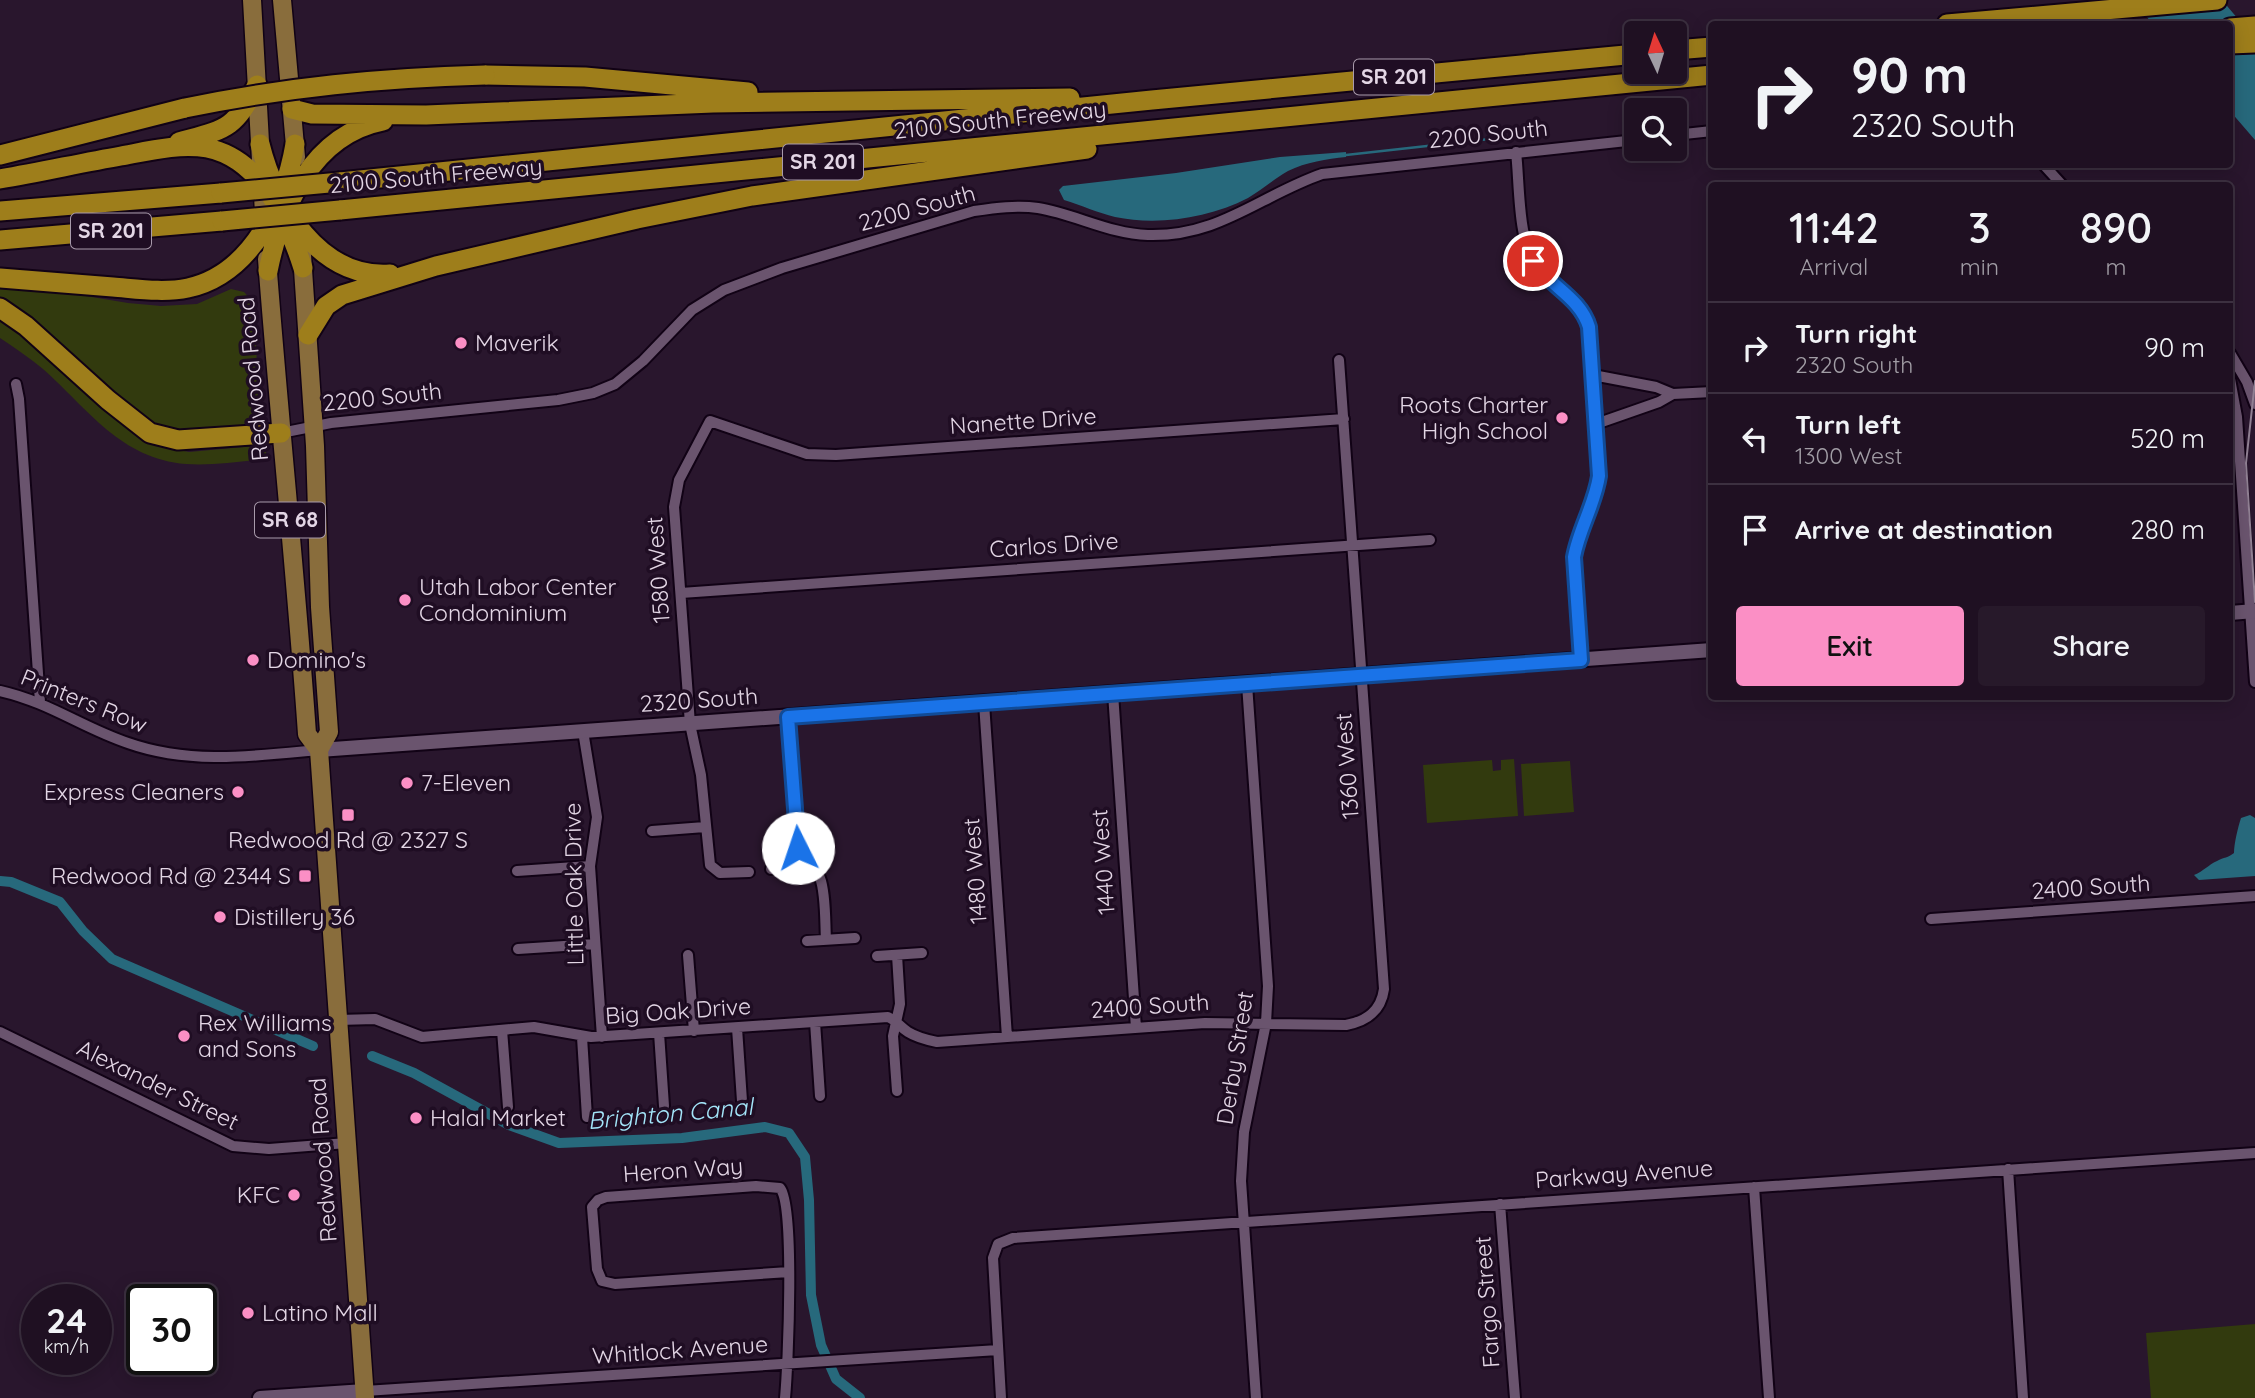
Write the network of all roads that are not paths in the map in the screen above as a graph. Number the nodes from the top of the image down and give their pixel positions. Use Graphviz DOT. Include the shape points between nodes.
graph roads {
  1 [pos="253,0"];
  2 [pos="282,0"];
  3 [pos="2104,0"];
  4 [pos="2217,0"];
  5 [pos="2081,12"];
  6 [pos="1980,21"];
  7 [pos="2238,31"];
  8 [pos="2255,43"];
  9 [pos="1708,47"];
  10 [pos="1687,49"];
  11 [pos="1624,55"];
  12 [pos="1708,75"];
  13 [pos="257,85"];
  14 [pos="846,100"];
  15 [pos="1152,100"];
  16 [pos="292,109"];
  17 [pos="1306,114"];
  18 [pos="426,115"];
  19 [pos="1708,131"];
  20 [pos="1687,134"];
  21 [pos="1624,140"];
  22 [pos="260,144"];
  23 [pos="295,144"];
  24 [pos="141,152"];
  25 [pos="1516,152"];
  26 [pos="0,155"];
  27 [pos="2047,168"];
  28 [pos="0,178"];
  29 [pos="2059,182"];
  30 [pos="262,183"];
  31 [pos="298,186"];
  32 [pos="0,211"];
  33 [pos="282,214"];
  34 [pos="0,240"];
  35 [pos="436,266"];
  36 [pos="303,268"];
  37 [pos="268,271"];
  38 [pos="0,278"];
  39 [pos="0,308"];
  40 [pos="308,335"];
  41 [pos="2233,358"];
  42 [pos="1339,360"];
  43 [pos="1592,375"];
  44 [pos="16,384"];
  45 [pos="1708,392"];
  46 [pos="1673,394"];
  47 [pos="2233,395"];
  48 [pos="2255,404"];
  49 [pos="1344,419"];
  50 [pos="710,421"];
  51 [pos="1596,424"];
  52 [pos="314,426"];
  53 [pos="281,433"];
  54 [pos="1430,540"];
  55 [pos="1353,545"];
  56 [pos="681,593"];
  57 [pos="2253,612"];
  58 [pos="2233,613"];
  59 [pos="1708,650"];
  60 [pos="1581,660"];
  61 [pos="1362,675"];
  62 [pos="2255,682"];
  63 [pos="1247,684"];
  64 [pos="0,691"];
  65 [pos="1113,693"];
  66 [pos="40,702"];
  67 [pos="984,702"];
  68 [pos="788,717"];
  69 [pos="690,724"];
  70 [pos="583,731"];
  71 [pos="319,750"];
  72 [pos="705,827"];
  73 [pos="652,831"];
  74 [pos="802,862"];
  75 [pos="590,866"];
  76 [pos="771,869"];
  77 [pos="517,871"];
  78 [pos="749,872"];
  79 [pos="2255,897"];
  80 [pos="1931,919"];
  81 [pos="855,938"];
  82 [pos="826,940"];
  83 [pos="807,942"];
  84 [pos="595,944"];
  85 [pos="518,949"];
  86 [pos="922,953"];
  87 [pos="688,955"];
  88 [pos="897,955"];
  89 [pos="877,956"];
  90 [pos="1382,1002"];
  91 [pos="338,1020"];
  92 [pos="897,1021"];
  93 [pos="815,1022"];
  94 [pos="1266,1023"];
  95 [pos="737,1028"];
  96 [pos="1136,1028"];
  97 [pos="502,1030"];
  98 [pos="694,1031"];
  99 [pos="0,1032"];
  100 [pos="659,1033"];
  101 [pos="582,1037"];
  102 [pos="602,1037"];
  103 [pos="1007,1037"];
  104 [pos="897,1091"];
  105 [pos="820,1096"];
  106 [pos="742,1101"];
  107 [pos="664,1105"];
  108 [pos="508,1107"];
  109 [pos="587,1117"];
  110 [pos="347,1143"];
  111 [pos="2255,1153"];
  112 [pos="2008,1169"];
  113 [pos="1754,1187"];
  114 [pos="1500,1204"];
  115 [pos="1242,1221"];
  116 [pos="789,1272"];
  117 [pos="998,1350"];
  118 [pos="788,1363"];
  119 [pos="365,1395"];
  120 [pos="260,1398"];
  121 [pos="785,1398"];
  122 [pos="1001,1398"];
  123 [pos="1256,1398"];
  124 [pos="1515,1398"];
  125 [pos="1769,1398"];
  126 [pos="2023,1398"];
  1 -- 13 [label="main road"];
  2 -- 16 [label="main road"];
  3 -- 5 [label="highway"];
  4 -- 5 [label="highway"];
  5 -- 6 [label="highway"];
  7 -- 8 [label="highway"];
  9 -- 10 [label="highway"];
  11 -- 15 [label="highway, 2100 South Freeway / SR 201"];
  12 -- 17 [label="highway, 2100 South Freeway / SR 201"];
  13 -- 22 [label="main road"];
  13 -- 24 [label="highway" via="230,125"];
  14 -- 15 [label="highway"];
  14 -- 18 [label="highway"];
  14 -- 26 [label="highway, bridge" via="585,77 406,77 244,96"];
  15 -- 32 [label="highway, 2100 South Freeway / SR 201, bridge" via="340,182"];
  16 -- 18 [label="highway" via="312,114"];
  16 -- 23 [label="main road"];
  17 -- 34 [label="highway, 2100 South Freeway / SR 201, bridge"];
  17 -- 35 [label="highway" via="1244,129 752,196"];
  18 -- 31 [label="highway" via="380,122 349,133 326,151"];
  19 -- 20 [label="street"];
  21 -- 25 [label="street, 2200 South"];
  22 -- 30 [label="main road"];
  22 -- 33 [label="highway"];
  23 -- 31 [label="main road"];
  23 -- 33 [label="highway"];
  24 -- 28 [label="highway"];
  24 -- 30 [label="highway" via="206,148 235,160"];
  25 -- 43 [label="street" via="1528,251 1539,270 1585,315"];
  25 -- 52 [label="street, 2200 South" via="1322,174 1292,184 1225,221 1173,234 1119,230 1037,208 974,211 782,268 724,290 692,310 628,375 593,393"];
  27 -- 29 [label="street"];
  30 -- 33 [label="highway"];
  31 -- 33 [label="highway"];
  33 -- 35 [label="highway" via="324,253 355,271 379,274"];
  33 -- 36 [label="highway"];
  33 -- 37 [label="highway"];
  33 -- 38 [label="highway" via="230,267 188,288 156,290"];
  35 -- 40 [label="highway" via="342,295 323,310"];
  36 -- 40 [label="main road, Redwood Road / SR 68"];
  37 -- 53 [label="main road, Redwood Road / SR 68"];
  39 -- 53 [label="highway" via="150,433 178,440"];
  40 -- 52 [label="main road, Redwood Road / SR 68"];
  41 -- 48 [label="street"];
  42 -- 49 [label="street, 1360 West"];
  43 -- 46 [label="street"];
  43 -- 51 [label="street"];
  44 -- 66 [label="street"];
  45 -- 46 [label="street"];
  46 -- 51 [label="street"];
  47 -- 57 [label="street"];
  49 -- 50 [label="street, Nanette Drive" via="836,455 807,454"];
  49 -- 55 [label="street, 1360 West"];
  50 -- 56 [label="street, 1580 West" via="679,480 674,507"];
  51 -- 60 [label="street" via="1597,490 1574,557"];
  52 -- 53 [label="street, 2200 South"];
  52 -- 71 [label="main road, Redwood Road / SR 68" via="329,732"];
  53 -- 71 [label="main road, Redwood Road / SR 68" via="307,734"];
  54 -- 55 [label="street, Carlos Drive"];
  55 -- 56 [label="street, Carlos Drive"];
  55 -- 61 [label="street, 1360 West"];
  56 -- 69 [label="street, 1580 West"];
  57 -- 58 [label="street"];
  57 -- 62 [label="street"];
  59 -- 60 [label="street, 2320 South"];
  60 -- 61 [label="street, 2320 South"];
  61 -- 63 [label="street, 2320 South"];
  61 -- 90 [label="street, 1360 West"];
  63 -- 65 [label="street, 2320 South"];
  63 -- 94 [label="street, Derby Street" via="1268,986"];
  64 -- 66 [label="street, Printers Row"];
  65 -- 67 [label="street, 2320 South"];
  65 -- 96 [label="street, 1440 West"];
  66 -- 71 [label="street, Printers Row" via="116,739 177,755"];
  67 -- 68 [label="street, 2320 South"];
  67 -- 103 [label="street, 1480 West"];
  68 -- 69 [label="street, 2320 South"];
  68 -- 74 [label="street"];
  69 -- 70 [label="street, 2320 South"];
  69 -- 72 [label="street, 1580 West" via="701,775"];
  70 -- 71 [label="street, 2320 South"];
  70 -- 75 [label="street, Little Oak Drive" via="597,817"];
  71 -- 91 [label="main road, Redwood Road / SR 68"];
  72 -- 73 [label="street"];
  72 -- 78 [label="street, 1580 West" via="713,869"];
  74 -- 76 [label="street"];
  74 -- 82 [label="street" via="821,883"];
  75 -- 77 [label="street"];
  75 -- 84 [label="street, Little Oak Drive"];
  79 -- 80 [label="street, 2400 South"];
  81 -- 82 [label="street"];
  82 -- 83 [label="street"];
  84 -- 85 [label="street"];
  84 -- 102 [label="street, Little Oak Drive"];
  86 -- 88 [label="street"];
  87 -- 98 [label="street"];
  88 -- 89 [label="street"];
  88 -- 92 [label="street"];
  90 -- 94 [label="street, 2400 South" via="1366,1020 1356,1023"];
  91 -- 97 [label="street, Big Oak Drive" via="375,1019 441,1034"];
  91 -- 110 [label="main road, Redwood Road / SR 68"];
  92 -- 93 [label="street, Big Oak Drive" via="884,1017"];
  92 -- 103 [label="street, 2400 South" via="907,1032 928,1041"];
  92 -- 104 [label="street"];
  93 -- 95 [label="street, Big Oak Drive"];
  93 -- 105 [label="street"];
  94 -- 96 [label="street, 2400 South"];
  94 -- 115 [label="street, Derby Street" via="1244,1132"];
  95 -- 98 [label="street, Big Oak Drive"];
  95 -- 106 [label="street"];
  96 -- 103 [label="street, 2400 South"];
  97 -- 101 [label="street, Big Oak Drive" via="544,1027"];
  97 -- 108 [label="street"];
  98 -- 100 [label="street, Big Oak Drive"];
  99 -- 110 [label="street, Alexander Street" via="233,1146 269,1149"];
  100 -- 102 [label="street, Big Oak Drive"];
  100 -- 107 [label="street"];
  101 -- 102 [label="street, Big Oak Drive"];
  101 -- 109 [label="street"];
  110 -- 119 [label="main road, Redwood Road / SR 68"];
  111 -- 112 [label="street, Parkway Avenue"];
  112 -- 113 [label="street, Parkway Avenue"];
  112 -- 126 [label="street"];
  113 -- 114 [label="street, Parkway Avenue"];
  113 -- 125 [label="street"];
  114 -- 115 [label="street, Parkway Avenue"];
  114 -- 124 [label="street, Fargo Street"];
  115 -- 117 [label="street, Parkway Avenue" via="1007,1239 998,1244 993,1258"];
  115 -- 123 [label="street, Derby Street"];
  116 -- 116 [label="street, Heron Way" via="786,1199 780,1188 606,1197 592,1207 602,1281 615,1284"];
  116 -- 118 [label="street"];
  117 -- 118 [label="street, Whitlock Avenue"];
  117 -- 122 [label="street"];
  118 -- 119 [label="street, Whitlock Avenue"];
  118 -- 121 [label="street"];
  119 -- 120 [label="street"];
}
